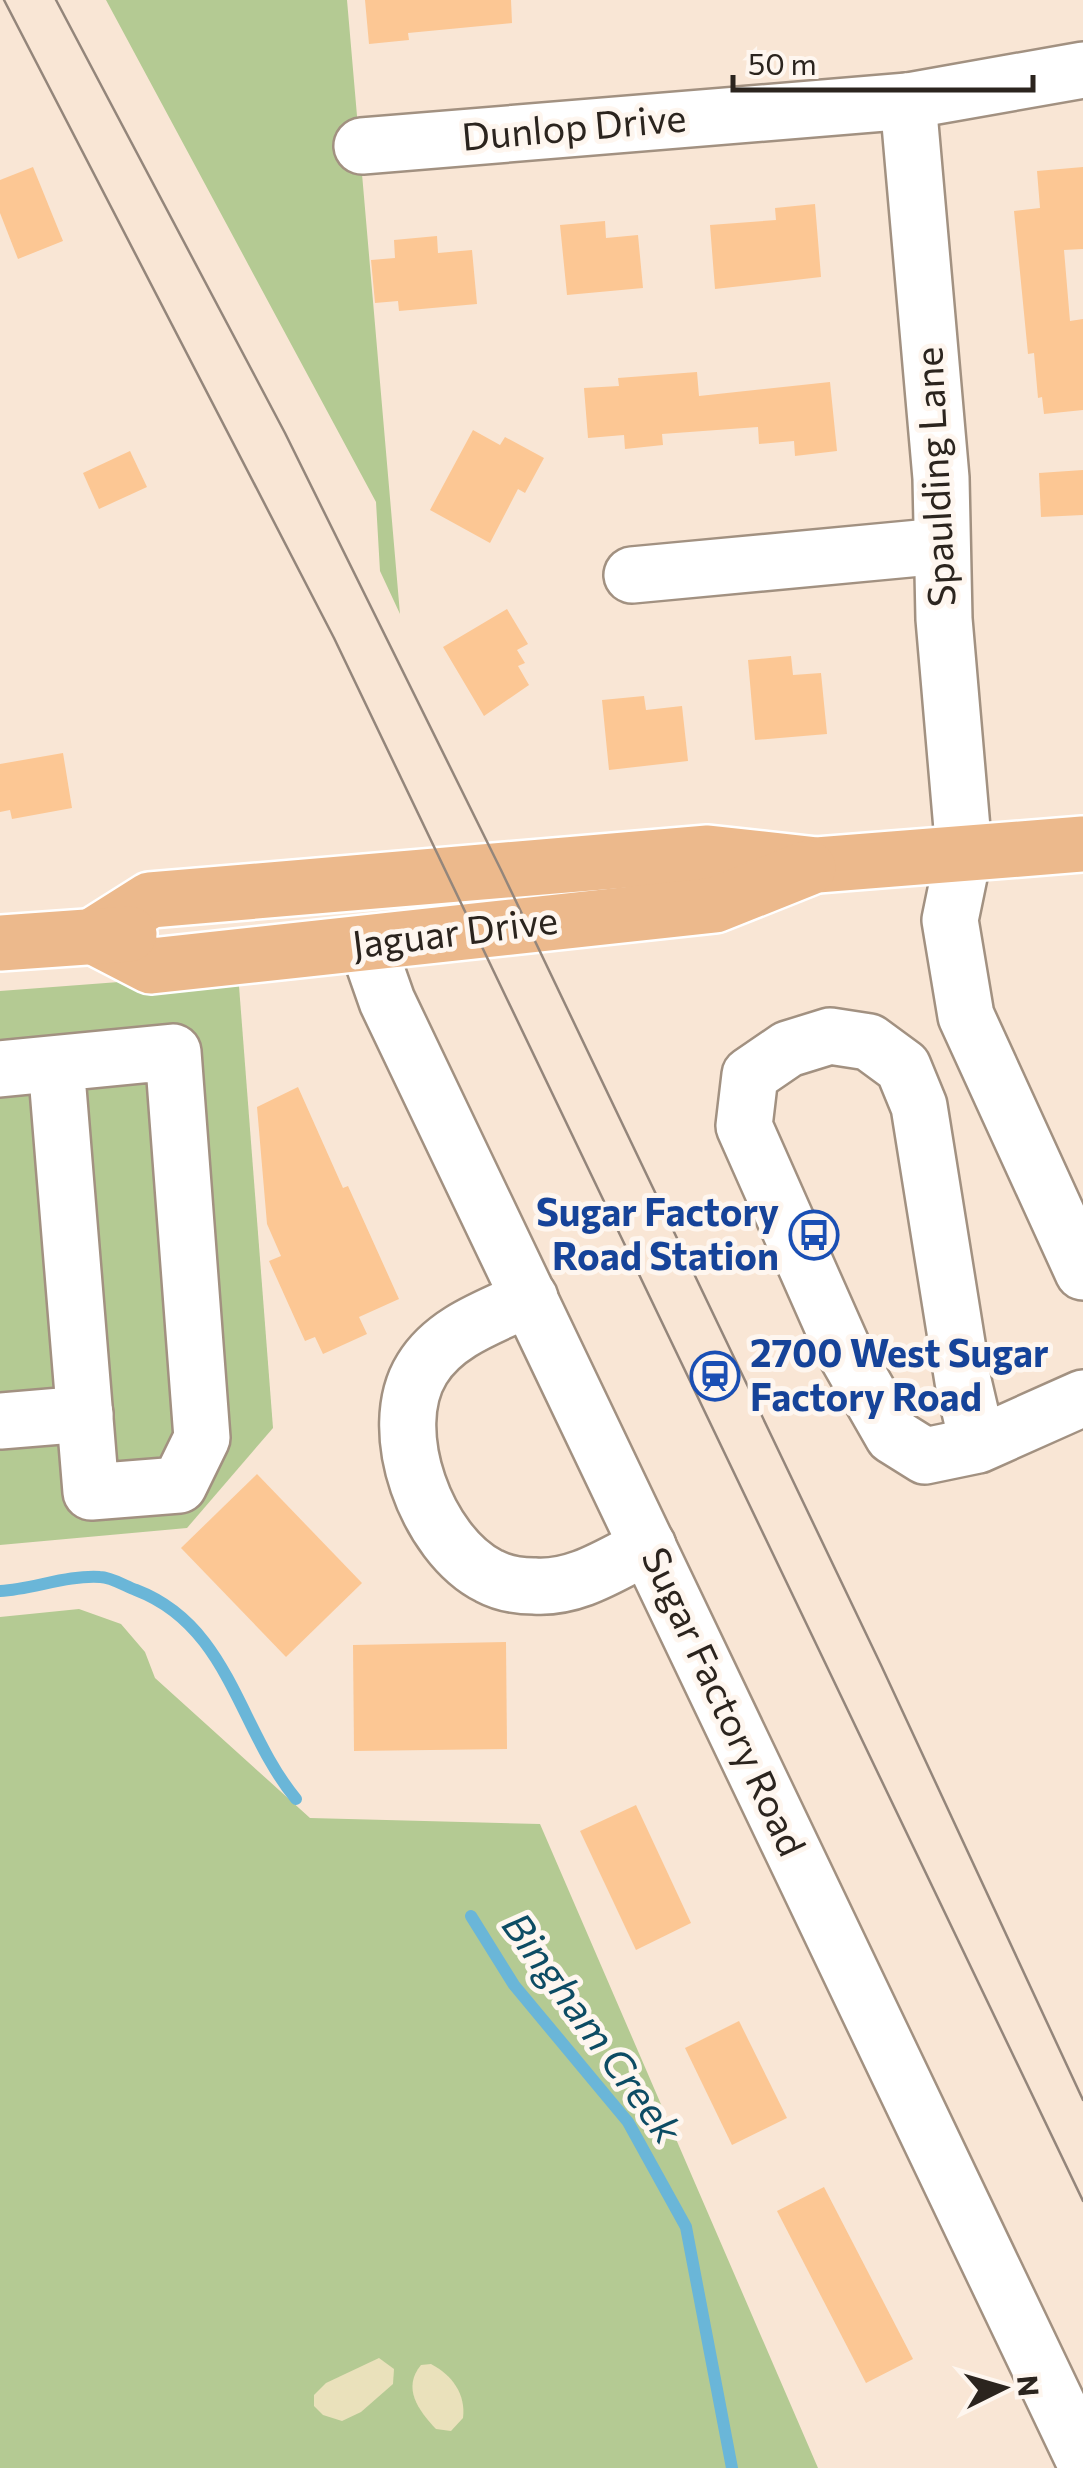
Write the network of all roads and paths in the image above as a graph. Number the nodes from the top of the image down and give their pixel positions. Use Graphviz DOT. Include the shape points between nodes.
graph roads {
  1 [pos="1083,70"];
  2 [pos="908,101"];
  3 [pos="362,146"];
  4 [pos="941,546"];
  5 [pos="632,575"];
  6 [pos="1083,844"];
  7 [pos="964,852"];
  8 [pos="817,865"];
  9 [pos="93,936"];
  10 [pos="0,943"];
  11 [pos="367,944"];
  12 [pos="56,1064"];
  13 [pos="0,1069"];
  14 [pos="1083,1272"];
  15 [pos="530,1298"];
  16 [pos="1083,1398"];
  17 [pos="84,1414"];
  18 [pos="0,1421"];
  19 [pos="978,1446"];
  20 [pos="648,1546"];
  21 [pos="1083,2458"];
  1 -- 2 [label="street, Dunlop Drive"];
  2 -- 3 [label="street, Dunlop Drive"];
  2 -- 4 [label="street, Spaulding Lane"];
  4 -- 5 [label="street"];
  4 -- 7 [label="street, Spaulding Lane"];
  6 -- 7 [label="main road, Jaguar Drive"];
  7 -- 8 [label="main road, Jaguar Drive"];
  7 -- 14 [label="street, Spaulding Lane" via="950,920 966,1016"];
  8 -- 9 [label="main road, Jaguar Drive" via="708,853 150,900"];
  8 -- 11 [label="main road, Jaguar Drive" via="715,905"];
  9 -- 10 [label="main road, Jaguar Drive"];
  9 -- 11 [label="main road" via="305,921"];
  11 -- 15 [label="street, Sugar Factory Road" via="387,1001"];
  12 -- 13 [label="street"];
  12 -- 17 [label="street"];
  12 -- 17 [label="street" via="173,1052 202,1438 179,1485 91,1492"];
  15 -- 20 [label="street, Sugar Factory Road"];
  15 -- 20 [label="street" via="448,1340 414,1383 406,1420 426,1503 464,1555 488,1576 509,1582 574,1582"];
  16 -- 19 [label="street"];
  17 -- 18 [label="street"];
  19 -- 19 [label="street" via="919,1106 903,1067 869,1042 830,1036 788,1049 750,1075 744,1126 842,1347 893,1436 925,1456"];
  20 -- 21 [label="street, Sugar Factory Road"];
}
